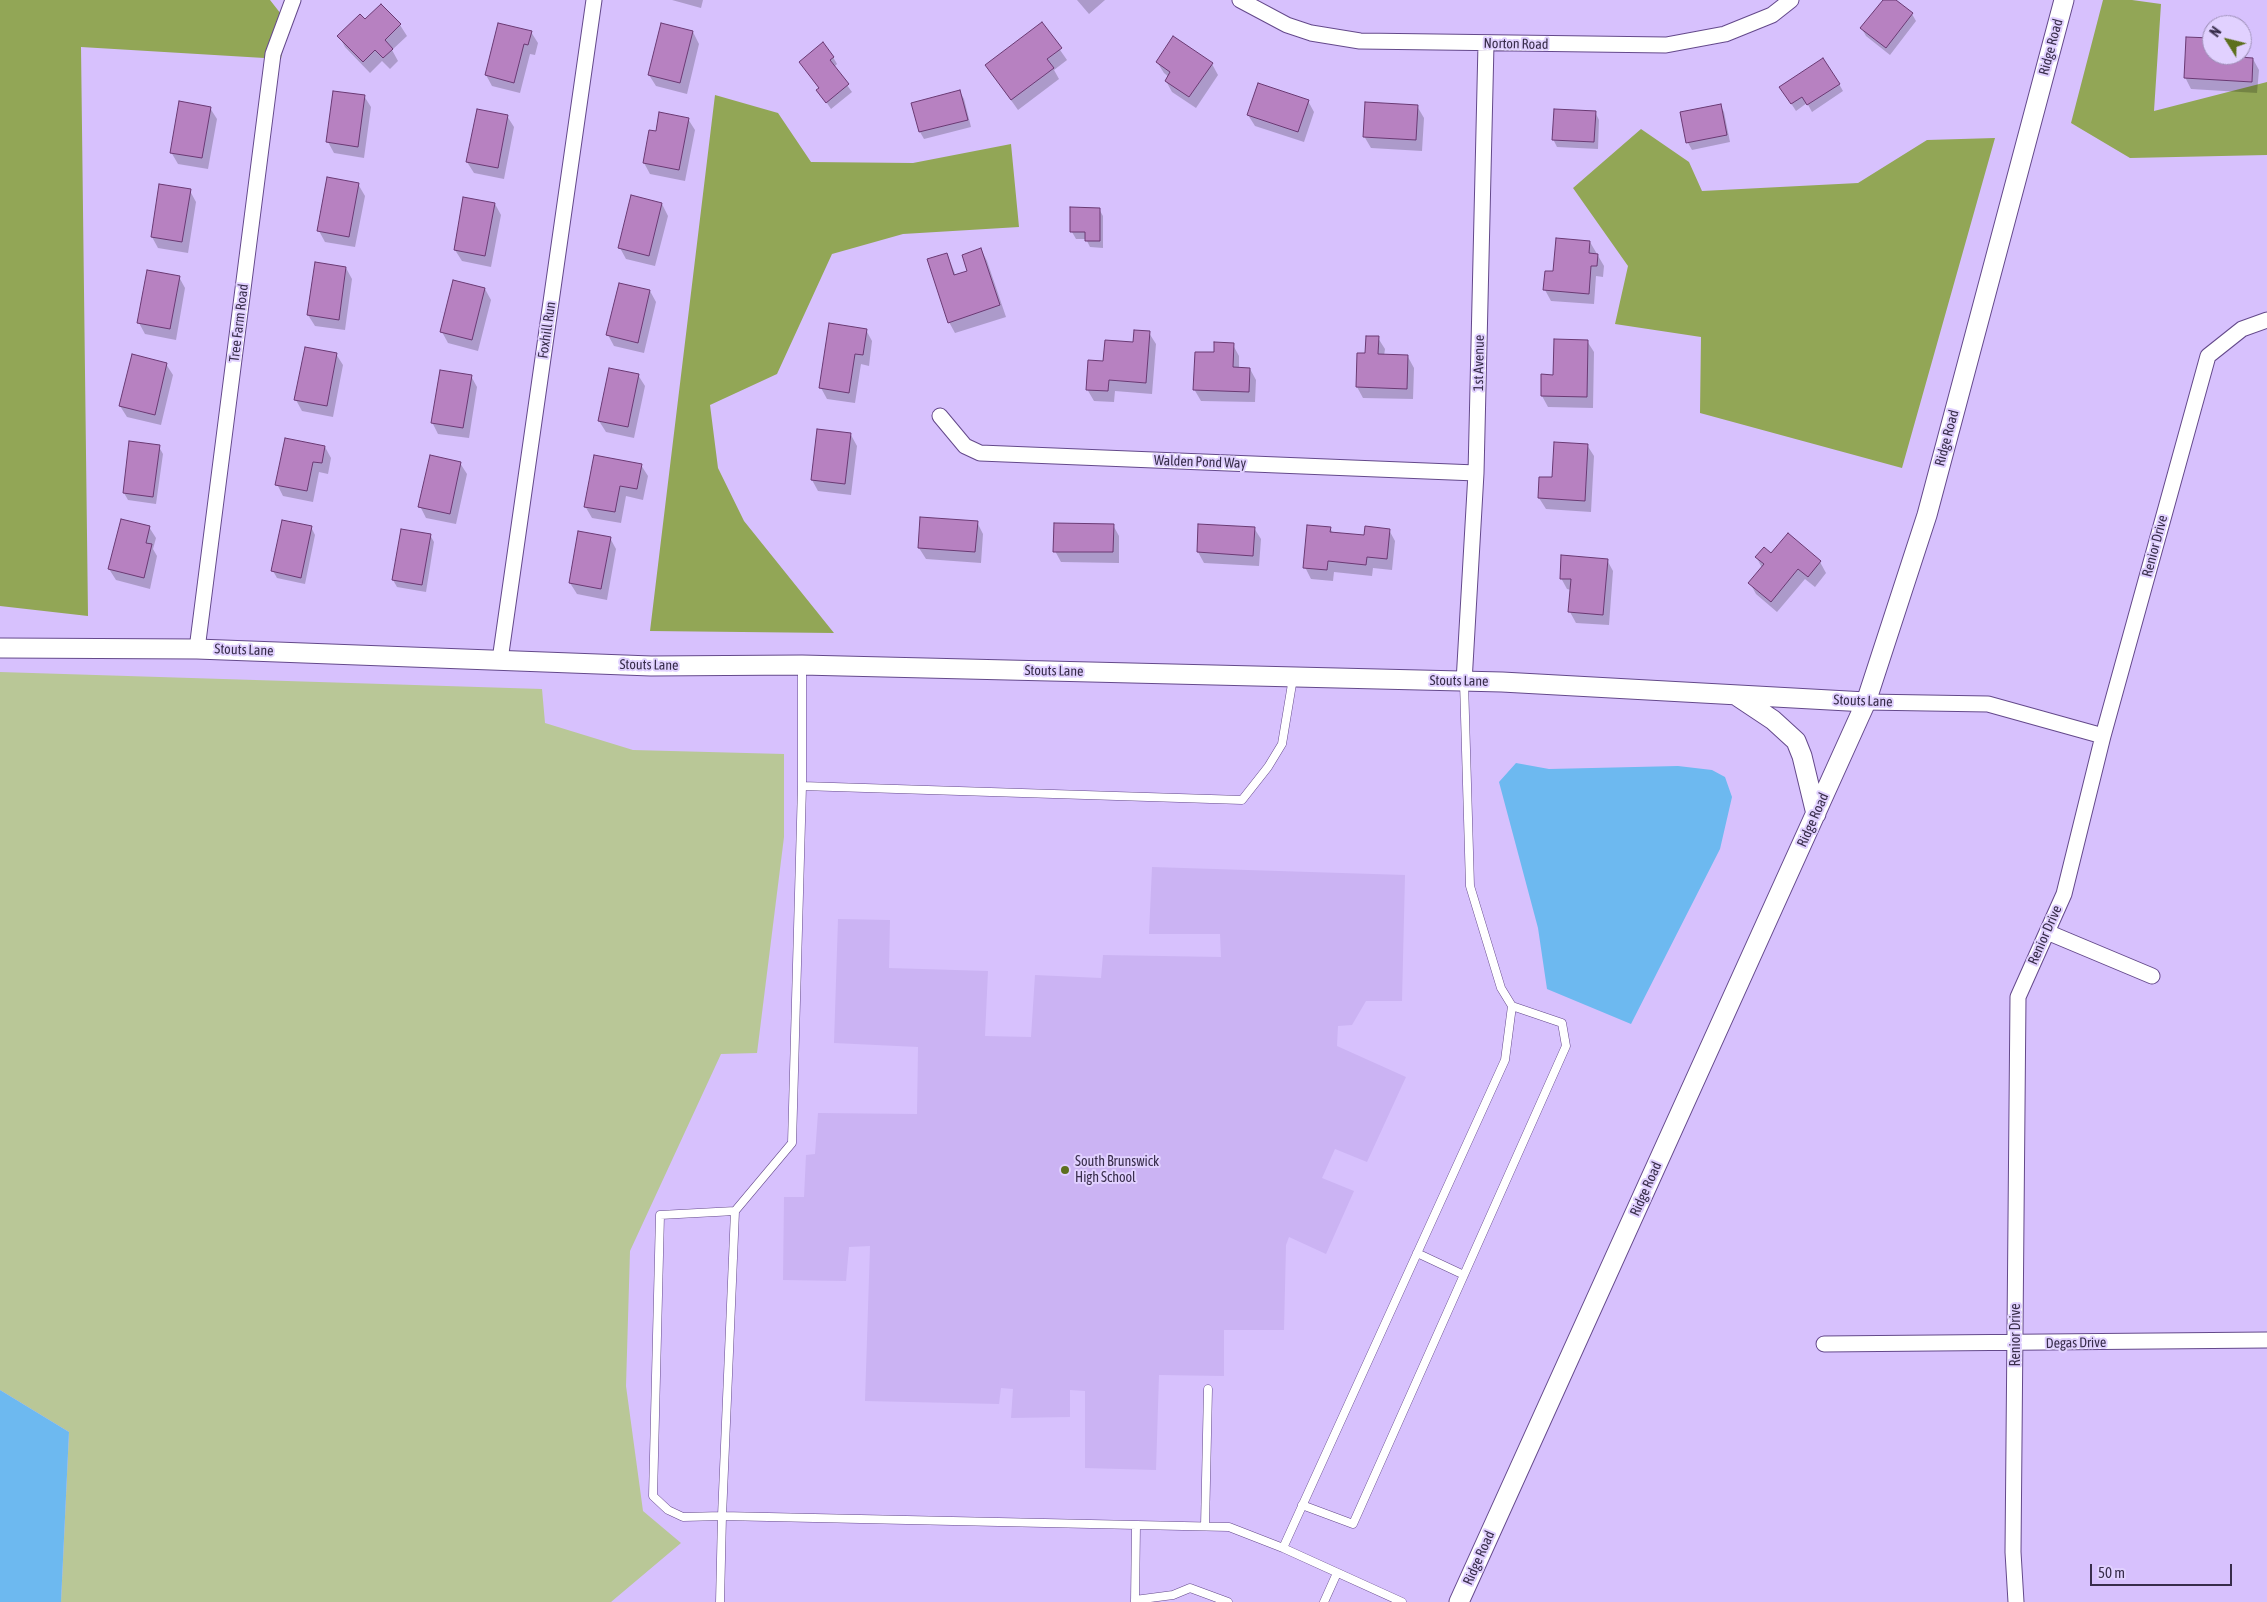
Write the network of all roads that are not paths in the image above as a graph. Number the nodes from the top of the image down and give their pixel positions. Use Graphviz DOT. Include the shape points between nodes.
graph roads {
  1 [pos="293,0"];
  2 [pos="594,0"];
  3 [pos="1240,0"];
  4 [pos="1791,0"];
  5 [pos="2064,0"];
  6 [pos="1486,44"];
  7 [pos="2267,320"];
  8 [pos="940,416"];
  9 [pos="1476,473"];
  10 [pos="0,648"];
  11 [pos="197,648"];
  12 [pos="500,660"];
  13 [pos="802,665"];
  14 [pos="1293,677"];
  15 [pos="1464,682"];
  16 [pos="1736,695"];
  17 [pos="1866,702"];
  18 [pos="2103,736"];
  19 [pos="802,786"];
  20 [pos="1816,814"];
  21 [pos="2047,932"];
  22 [pos="2152,976"];
  23 [pos="1512,1006"];
  24 [pos="735,1211"];
  25 [pos="1417,1253"];
  26 [pos="1464,1275"];
  27 [pos="2267,1340"];
  28 [pos="1824,1344"];
  29 [pos="2016,1344"];
  30 [pos="1208,1389"];
  31 [pos="1302,1505"];
  32 [pos="722,1516"];
  33 [pos="1136,1525"];
  34 [pos="1205,1526"];
  35 [pos="1283,1548"];
  36 [pos="1337,1573"];
  37 [pos="1135,1601"];
  38 [pos="720,1602"];
  39 [pos="1228,1602"];
  40 [pos="1324,1602"];
  41 [pos="1402,1602"];
  42 [pos="1459,1602"];
  43 [pos="2016,1602"];
  1 -- 11 [label="street, Tree Farm Road" via="274,54"];
  2 -- 12 [label="street, Foxhill Run"];
  3 -- 6 [label="street, Norton Road" via="1287,25 1335,38"];
  4 -- 6 [label="street, Norton Road" via="1772,14 1725,34 1666,45"];
  5 -- 17 [label="street, Ridge Road" via="1923,529"];
  6 -- 9 [label="street, 1st Avenue"];
  7 -- 18 [label="street, Renior Drive" via="2242,329 2208,356"];
  8 -- 9 [label="street, Walden Pond Way" via="965,446 980,453"];
  9 -- 15 [label="street, 1st Avenue"];
  10 -- 11 [label="street, Stouts Lane"];
  11 -- 12 [label="street, Stouts Lane"];
  12 -- 13 [label="street, Stouts Lane" via="651,666"];
  13 -- 14 [label="street, Stouts Lane"];
  13 -- 19 [label="lane"];
  14 -- 15 [label="street, Stouts Lane"];
  14 -- 19 [label="lane" via="1282,744 1242,800"];
  15 -- 16 [label="street, Stouts Lane"];
  15 -- 23 [label="lane" via="1470,886 1501,988"];
  16 -- 17 [label="street, Stouts Lane"];
  16 -- 20 [label="street" via="1773,720 1796,741"];
  17 -- 18 [label="street, Stouts Lane" via="1988,704"];
  17 -- 20 [label="street, Ridge Road"];
  18 -- 21 [label="street, Renior Drive" via="2064,894"];
  19 -- 24 [label="lane" via="792,1143"];
  20 -- 42 [label="street, Ridge Road"];
  21 -- 22 [label="street"];
  21 -- 29 [label="street, Renior Drive" via="2018,997"];
  23 -- 25 [label="lane" via="1505,1060"];
  23 -- 26 [label="lane" via="1562,1023 1566,1046"];
  24 -- 32 [label="lane"];
  24 -- 32 [label="lane" via="660,1216 653,1496 668,1510 683,1517"];
  25 -- 26 [label="lane"];
  25 -- 31 [label="lane"];
  26 -- 31 [label="lane" via="1353,1524"];
  27 -- 29 [label="street, Degas Drive"];
  28 -- 29 [label="street, Degas Drive"];
  29 -- 43 [label="street, Renior Drive" via="2013,1552"];
  30 -- 34 [label="lane"];
  31 -- 35 [label="lane"];
  32 -- 33 [label="lane"];
  32 -- 38 [label="lane"];
  33 -- 34 [label="lane"];
  33 -- 37 [label="lane"];
  34 -- 35 [label="lane" via="1229,1527"];
  35 -- 36 [label="lane"];
  36 -- 40 [label="lane"];
  36 -- 41 [label="lane"];
  37 -- 39 [label="lane" via="1173,1595 1190,1588"];
}
